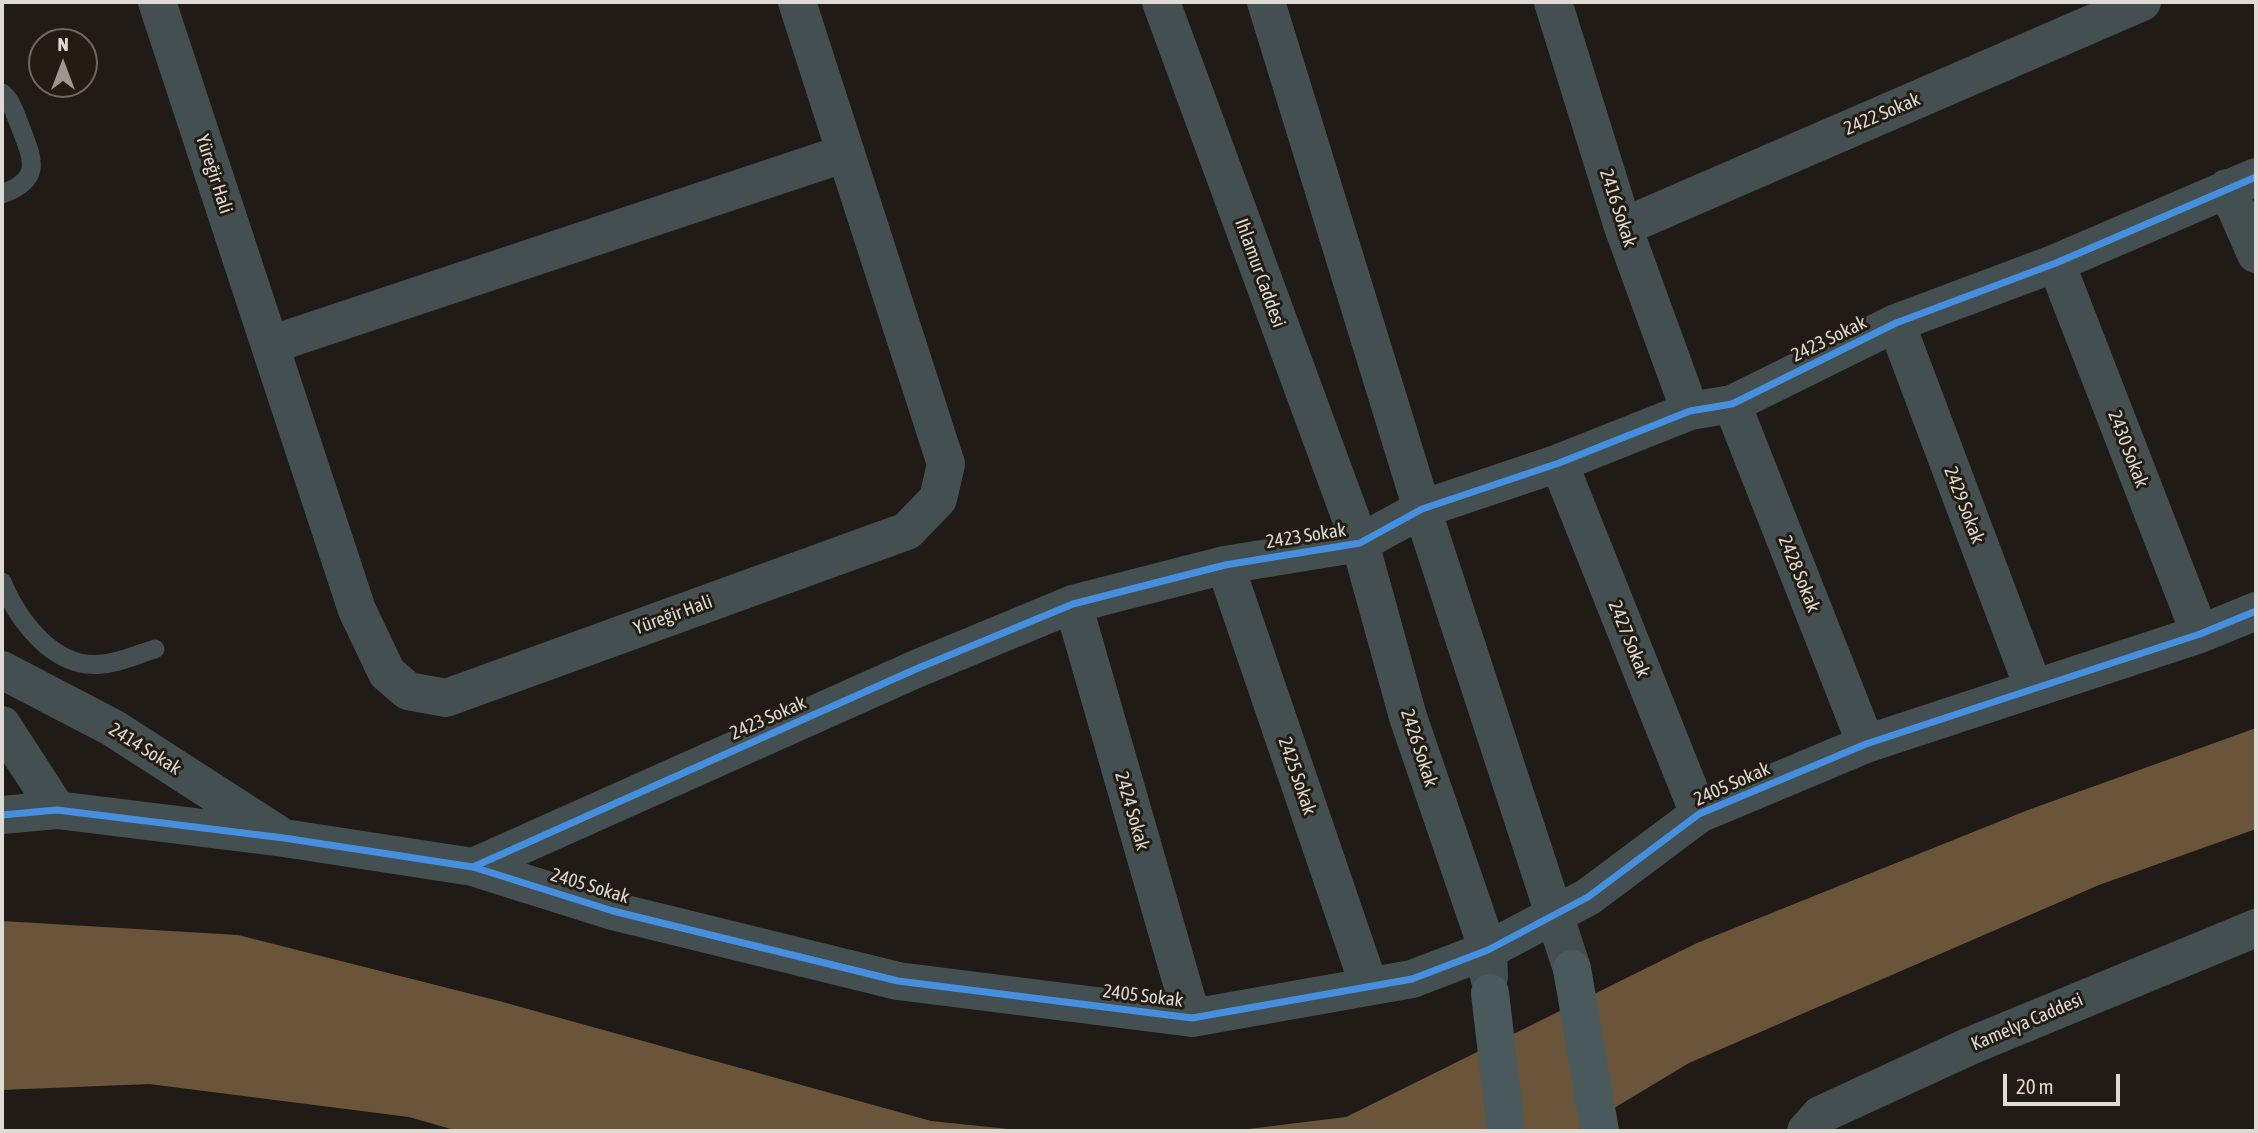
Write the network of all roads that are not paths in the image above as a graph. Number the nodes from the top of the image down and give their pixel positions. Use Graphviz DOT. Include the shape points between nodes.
graph roads {
  1 [pos="158,2"];
  2 [pos="797,2"];
  3 [pos="1161,2"];
  4 [pos="1266,2"];
  5 [pos="2142,2"];
  6 [pos="1559,4"];
  7 [pos="2,93"];
  8 [pos="846,153"];
  9 [pos="2242,182"];
  10 [pos="2,194"];
  11 [pos="1623,227"];
  12 [pos="2256,254"];
  13 [pos="2056,263"];
  14 [pos="1896,323"];
  15 [pos="270,345"];
  16 [pos="1732,404"];
  17 [pos="1690,411"];
  18 [pos="1559,463"];
  19 [pos="1422,509"];
  20 [pos="1360,544"];
  21 [pos="1225,565"];
  22 [pos="2,582"];
  23 [pos="1073,604"];
  24 [pos="2256,611"];
  25 [pos="2200,634"];
  26 [pos="155,649"];
  27 [pos="2,670"];
  28 [pos="2032,687"];
  29 [pos="2,725"];
  30 [pos="1866,744"];
  31 [pos="57,810"];
  32 [pos="1699,814"];
  33 [pos="2,815"];
  34 [pos="284,838"];
  35 [pos="473,867"];
  36 [pos="1553,916"];
  37 [pos="2256,928"];
  38 [pos="1488,950"];
  39 [pos="1572,969"];
  40 [pos="1369,986"];
  41 [pos="1490,993"];
  42 [pos="1192,1018"];
  43 [pos="1807,1126"];
  44 [pos="1506,1131"];
  45 [pos="1600,1131"];
  1 -- 15 [label="street, Yüreğir Hali"];
  2 -- 8 [label="street, Yüreğir Hali"];
  3 -- 20 [label="street, Ihlamur Caddesi"];
  4 -- 19 [label="street"];
  5 -- 11 [label="street, 2422 Sokak"];
  6 -- 11 [label="street, 2416 Sokak"];
  7 -- 10 [label="lane" via="10,101 32,157 28,180"];
  8 -- 15 [label="street"];
  8 -- 15 [label="street, Yüreğir Hali" via="946,464 938,499 907,531 446,698 408,691 387,673 357,610"];
  9 -- 12 [label="street"];
  9 -- 13 [label="street, 2423 Sokak"];
  11 -- 17 [label="street, 2416 Sokak"];
  13 -- 14 [label="street, 2423 Sokak"];
  13 -- 25 [label="street, 2430 Sokak"];
  14 -- 16 [label="street, 2423 Sokak"];
  14 -- 28 [label="street, 2429 Sokak"];
  16 -- 17 [label="street, 2423 Sokak"];
  16 -- 30 [label="street, 2428 Sokak"];
  17 -- 18 [label="street, 2423 Sokak"];
  18 -- 19 [label="street, 2423 Sokak"];
  18 -- 32 [label="street, 2427 Sokak"];
  19 -- 20 [label="street, 2423 Sokak"];
  19 -- 36 [label="street"];
  20 -- 21 [label="street, 2423 Sokak"];
  20 -- 38 [label="street, 2426 Sokak" via="1408,717"];
  21 -- 23 [label="street, 2423 Sokak"];
  21 -- 40 [label="street, 2425 Sokak"];
  22 -- 26 [label="lane" via="25,625 77,662 101,664"];
  23 -- 35 [label="street, 2423 Sokak"];
  23 -- 42 [label="street, 2424 Sokak"];
  24 -- 25 [label="street, 2405 Sokak"];
  25 -- 28 [label="street, 2405 Sokak"];
  27 -- 34 [label="street, 2414 Sokak" via="113,728"];
  28 -- 30 [label="street, 2405 Sokak"];
  29 -- 31 [label="street"];
  30 -- 32 [label="street, 2405 Sokak"];
  31 -- 33 [label="street, 2405 Sokak"];
  31 -- 34 [label="street, 2405 Sokak"];
  32 -- 36 [label="street, 2405 Sokak" via="1588,897"];
  34 -- 35 [label="street, 2405 Sokak"];
  35 -- 42 [label="street, 2405 Sokak" via="613,911 898,981"];
  36 -- 38 [label="street, 2405 Sokak"];
  36 -- 39 [label="street"];
  37 -- 43 [label="street, Kamelya Caddesi" via="1970,1046"];
  38 -- 40 [label="street, 2405 Sokak" via="1412,979"];
  38 -- 41 [label="street, 2426 Sokak"];
  39 -- 45 [label="main road"];
  40 -- 42 [label="street, 2405 Sokak"];
  41 -- 44 [label="main road"];
}
